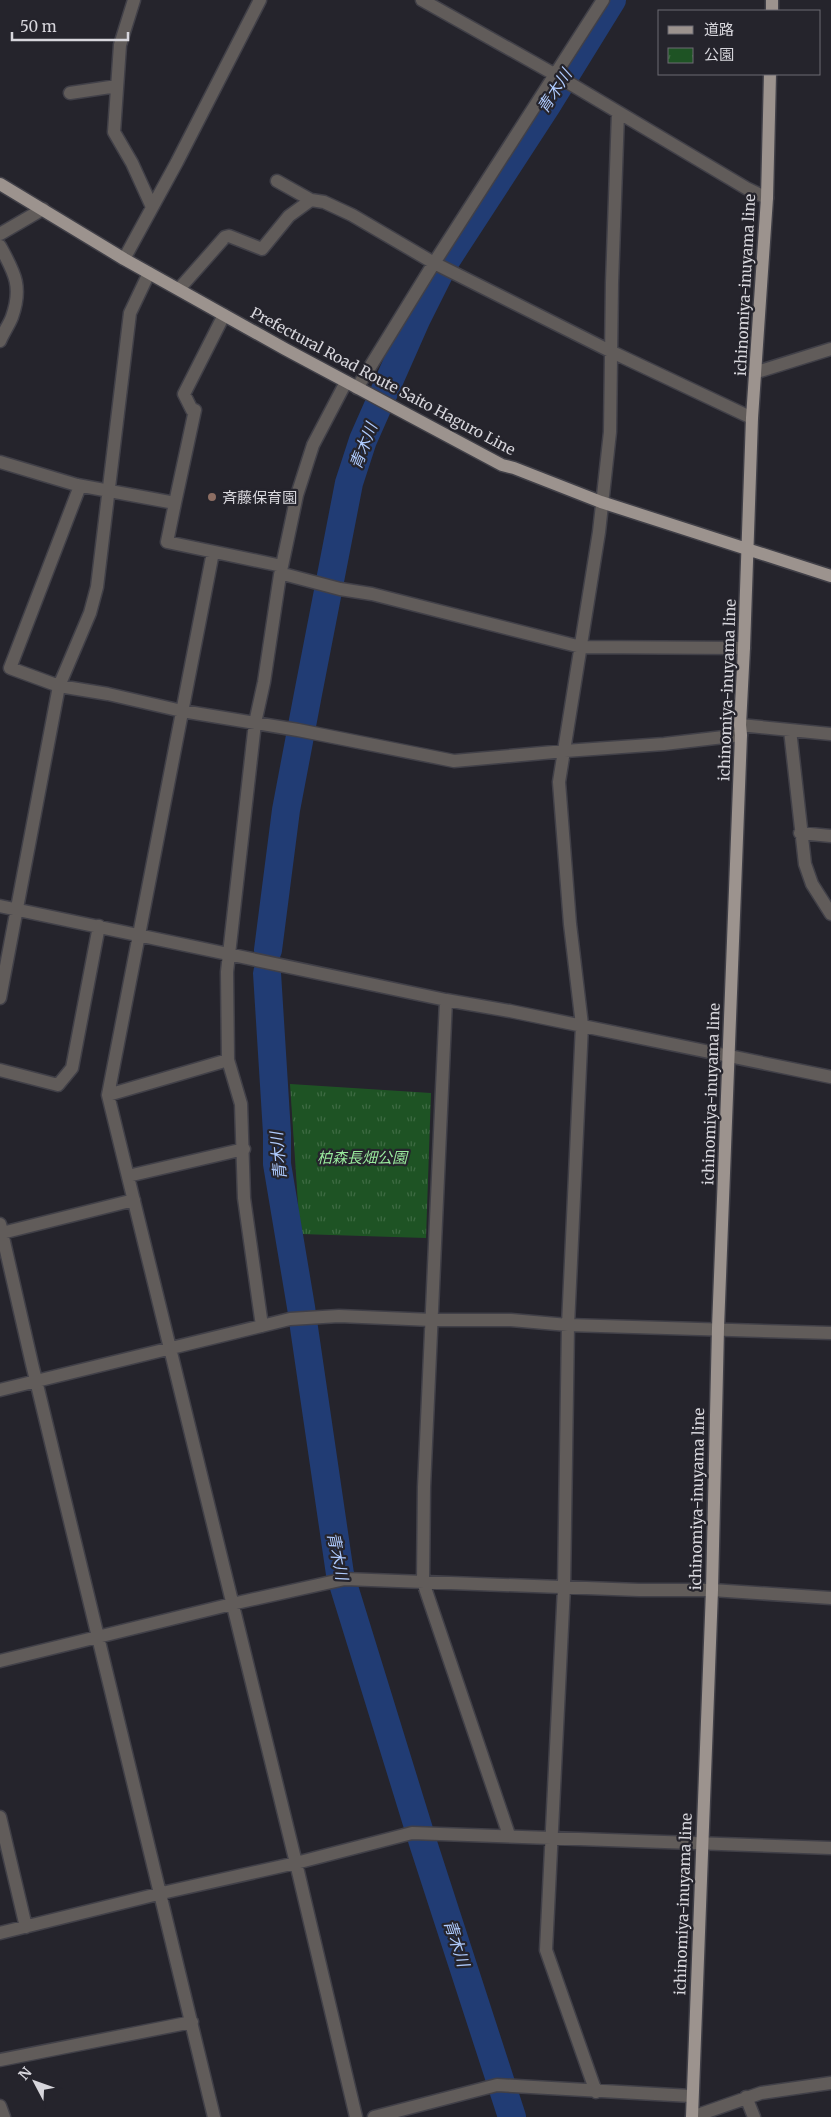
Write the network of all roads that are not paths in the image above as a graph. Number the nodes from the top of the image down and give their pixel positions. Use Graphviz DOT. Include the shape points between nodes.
graph roads {
  1 [pos="134,0"];
  2 [pos="260,0"];
  3 [pos="422,0"];
  4 [pos="603,0"];
  5 [pos="554,74"];
  6 [pos="770,75"];
  7 [pos="117,86"];
  8 [pos="70,93"];
  9 [pos="618,112"];
  10 [pos="277,181"];
  11 [pos="0,184"];
  12 [pos="767,198"];
  13 [pos="311,200"];
  14 [pos="152,207"];
  15 [pos="43,209"];
  16 [pos="0,234"];
  17 [pos="0,246"];
  18 [pos="124,259"];
  19 [pos="434,263"];
  20 [pos="149,273"];
  21 [pos="179,290"];
  22 [pos="224,315"];
  23 [pos="0,341"];
  24 [pos="831,350"];
  25 [pos="610,351"];
  26 [pos="757,372"];
  27 [pos="352,385"];
  28 [pos="752,418"];
  29 [pos="0,462"];
  30 [pos="80,486"];
  31 [pos="109,491"];
  32 [pos="601,502"];
  33 [pos="175,503"];
  34 [pos="748,550"];
  35 [pos="213,552"];
  36 [pos="281,571"];
  37 [pos="831,576"];
  38 [pos="581,647"];
  39 [pos="744,648"];
  40 [pos="15,656"];
  41 [pos="0,660"];
  42 [pos="59,686"];
  43 [pos="182,711"];
  44 [pos="256,723"];
  45 [pos="740,730"];
  46 [pos="790,730"];
  47 [pos="831,734"];
  48 [pos="565,751"];
  49 [pos="800,833"];
  50 [pos="831,836"];
  51 [pos="0,906"];
  52 [pos="15,910"];
  53 [pos="831,914"];
  54 [pos="99,926"];
  55 [pos="138,935"];
  56 [pos="230,954"];
  57 [pos="0,998"];
  58 [pos="446,1000"];
  59 [pos="582,1025"];
  60 [pos="730,1056"];
  61 [pos="228,1060"];
  62 [pos="0,1070"];
  63 [pos="831,1077"];
  64 [pos="108,1095"];
  65 [pos="244,1149"];
  66 [pos="128,1176"];
  67 [pos="134,1200"];
  68 [pos="1,1228"];
  69 [pos="432,1320"];
  70 [pos="568,1325"];
  71 [pos="262,1326"];
  72 [pos="718,1328"];
  73 [pos="831,1333"];
  74 [pos="171,1347"];
  75 [pos="36,1382"];
  76 [pos="0,1390"];
  77 [pos="423,1582"];
  78 [pos="564,1587"];
  79 [pos="712,1590"];
  80 [pos="831,1598"];
  81 [pos="232,1604"];
  82 [pos="99,1637"];
  83 [pos="0,1661"];
  84 [pos="0,1817"];
  85 [pos="509,1836"];
  86 [pos="550,1837"];
  87 [pos="702,1844"];
  88 [pos="831,1848"];
  89 [pos="296,1863"];
  90 [pos="162,1893"];
  91 [pos="26,1927"];
  92 [pos="0,1933"];
  93 [pos="192,2022"];
  94 [pos="0,2060"];
  95 [pos="831,2083"];
  96 [pos="596,2092"];
  97 [pos="691,2096"];
  98 [pos="746,2097"];
  99 [pos="0,2106"];
  100 [pos="4,2117"];
  101 [pos="214,2117"];
  102 [pos="356,2117"];
  103 [pos="374,2117"];
  104 [pos="692,2117"];
  105 [pos="754,2117"];
  1 -- 7 [label="street" via="120,45"];
  2 -- 14 [label="street"];
  3 -- 5 [label="street"];
  4 -- 5 [label="street"];
  5 -- 9 [label="street"];
  5 -- 19 [label="street"];
  6 -- 12 [label="main road, ichinomiya-inuyama line"];
  7 -- 8 [label="street"];
  7 -- 14 [label="street" via="114,132"];
  9 -- 12 [label="street"];
  9 -- 25 [label="street"];
  10 -- 13 [label="street"];
  11 -- 15 [label="main road, Prefectural Road Route Saito Haguro Line"];
  12 -- 26 [label="main road, ichinomiya-inuyama line"];
  13 -- 19 [label="street" via="324,202 352,215"];
  13 -- 21 [label="street" via="289,216 262,249 225,237"];
  14 -- 18 [label="street"];
  15 -- 16 [label="street"];
  15 -- 18 [label="main road, Prefectural Road Route Saito Haguro Line"];
  17 -- 23 [label="street" via="16,276 17,286 12,317"];
  18 -- 20 [label="main road, Prefectural Road Route Saito Haguro Line"];
  19 -- 25 [label="street"];
  19 -- 27 [label="street"];
  20 -- 21 [label="main road, Prefectural Road Route Saito Haguro Line"];
  20 -- 31 [label="street" via="130,313"];
  21 -- 22 [label="main road, Prefectural Road Route Saito Haguro Line"];
  22 -- 27 [label="main road, Prefectural Road Route Saito Haguro Line"];
  22 -- 33 [label="street" via="184,394 195,410"];
  24 -- 26 [label="street"];
  25 -- 28 [label="street"];
  25 -- 32 [label="street" via="610,432"];
  26 -- 28 [label="main road, ichinomiya-inuyama line"];
  27 -- 32 [label="main road, Prefectural Road Route Saito Haguro Line" via="502,465"];
  27 -- 36 [label="street" via="313,445 297,495"];
  28 -- 34 [label="main road, ichinomiya-inuyama line"];
  29 -- 30 [label="street"];
  30 -- 31 [label="street"];
  30 -- 40 [label="street"];
  31 -- 33 [label="street"];
  31 -- 42 [label="street" via="97,587 90,613"];
  32 -- 34 [label="main road, Prefectural Road Route Saito Haguro Line"];
  32 -- 38 [label="street"];
  33 -- 35 [label="street" via="166,542"];
  34 -- 37 [label="main road, Prefectural Road Route Saito Haguro Line"];
  34 -- 39 [label="main road, ichinomiya-inuyama line"];
  35 -- 36 [label="street"];
  35 -- 43 [label="street"];
  36 -- 38 [label="street" via="340,589 372,594"];
  36 -- 44 [label="street"];
  38 -- 39 [label="street"];
  38 -- 48 [label="street"];
  39 -- 45 [label="main road, ichinomiya-inuyama line"];
  40 -- 41 [label="street"];
  40 -- 42 [label="street" via="10,668"];
  42 -- 43 [label="street"];
  42 -- 52 [label="street"];
  43 -- 44 [label="street"];
  43 -- 55 [label="street"];
  44 -- 48 [label="street" via="454,761"];
  44 -- 56 [label="street"];
  45 -- 46 [label="street"];
  45 -- 48 [label="street" via="664,744"];
  45 -- 60 [label="main road, ichinomiya-inuyama line"];
  46 -- 47 [label="street"];
  46 -- 49 [label="street"];
  48 -- 59 [label="street" via="559,782"];
  49 -- 50 [label="street"];
  49 -- 53 [label="street" via="812,884"];
  51 -- 52 [label="street"];
  52 -- 54 [label="street"];
  52 -- 57 [label="street"];
  54 -- 55 [label="street"];
  54 -- 62 [label="street" via="72,1068 58,1085"];
  55 -- 56 [label="street"];
  55 -- 64 [label="street"];
  56 -- 58 [label="street"];
  56 -- 61 [label="street" via="227,972"];
  58 -- 59 [label="street"];
  58 -- 69 [label="street"];
  59 -- 60 [label="street"];
  59 -- 70 [label="street"];
  60 -- 63 [label="street"];
  60 -- 72 [label="main road, ichinomiya-inuyama line"];
  61 -- 64 [label="street"];
  61 -- 65 [label="street" via="241,1104"];
  64 -- 66 [label="street"];
  65 -- 66 [label="street"];
  65 -- 71 [label="street" via="244,1198"];
  66 -- 67 [label="street"];
  67 -- 68 [label="street"];
  67 -- 74 [label="street"];
  68 -- 75 [label="street"];
  69 -- 70 [label="street" via="511,1320"];
  69 -- 71 [label="street" via="339,1316 290,1319"];
  69 -- 77 [label="street"];
  70 -- 72 [label="street"];
  70 -- 78 [label="street"];
  71 -- 74 [label="street"];
  72 -- 73 [label="street"];
  72 -- 79 [label="main road, ichinomiya-inuyama line"];
  74 -- 75 [label="street"];
  74 -- 81 [label="street"];
  75 -- 76 [label="street"];
  75 -- 82 [label="street"];
  77 -- 78 [label="street"];
  77 -- 81 [label="street" via="344,1579"];
  77 -- 85 [label="street"];
  78 -- 79 [label="street"];
  78 -- 86 [label="street"];
  79 -- 80 [label="street"];
  79 -- 87 [label="main road, ichinomiya-inuyama line"];
  81 -- 82 [label="street"];
  81 -- 89 [label="street"];
  82 -- 83 [label="street"];
  82 -- 90 [label="street"];
  84 -- 91 [label="street"];
  85 -- 86 [label="street"];
  85 -- 89 [label="street" via="412,1833"];
  86 -- 87 [label="street"];
  86 -- 96 [label="street" via="546,1950"];
  87 -- 88 [label="street"];
  87 -- 97 [label="main road, ichinomiya-inuyama line"];
  89 -- 90 [label="street"];
  89 -- 102 [label="street"];
  90 -- 91 [label="street"];
  90 -- 93 [label="street"];
  91 -- 92 [label="street"];
  93 -- 94 [label="street"];
  93 -- 101 [label="street"];
  95 -- 98 [label="street"];
  96 -- 97 [label="street"];
  96 -- 103 [label="street" via="497,2085"];
  97 -- 104 [label="main road, ichinomiya-inuyama line"];
  98 -- 104 [label="street"];
  98 -- 105 [label="street"];
  99 -- 100 [label="street"];
}
